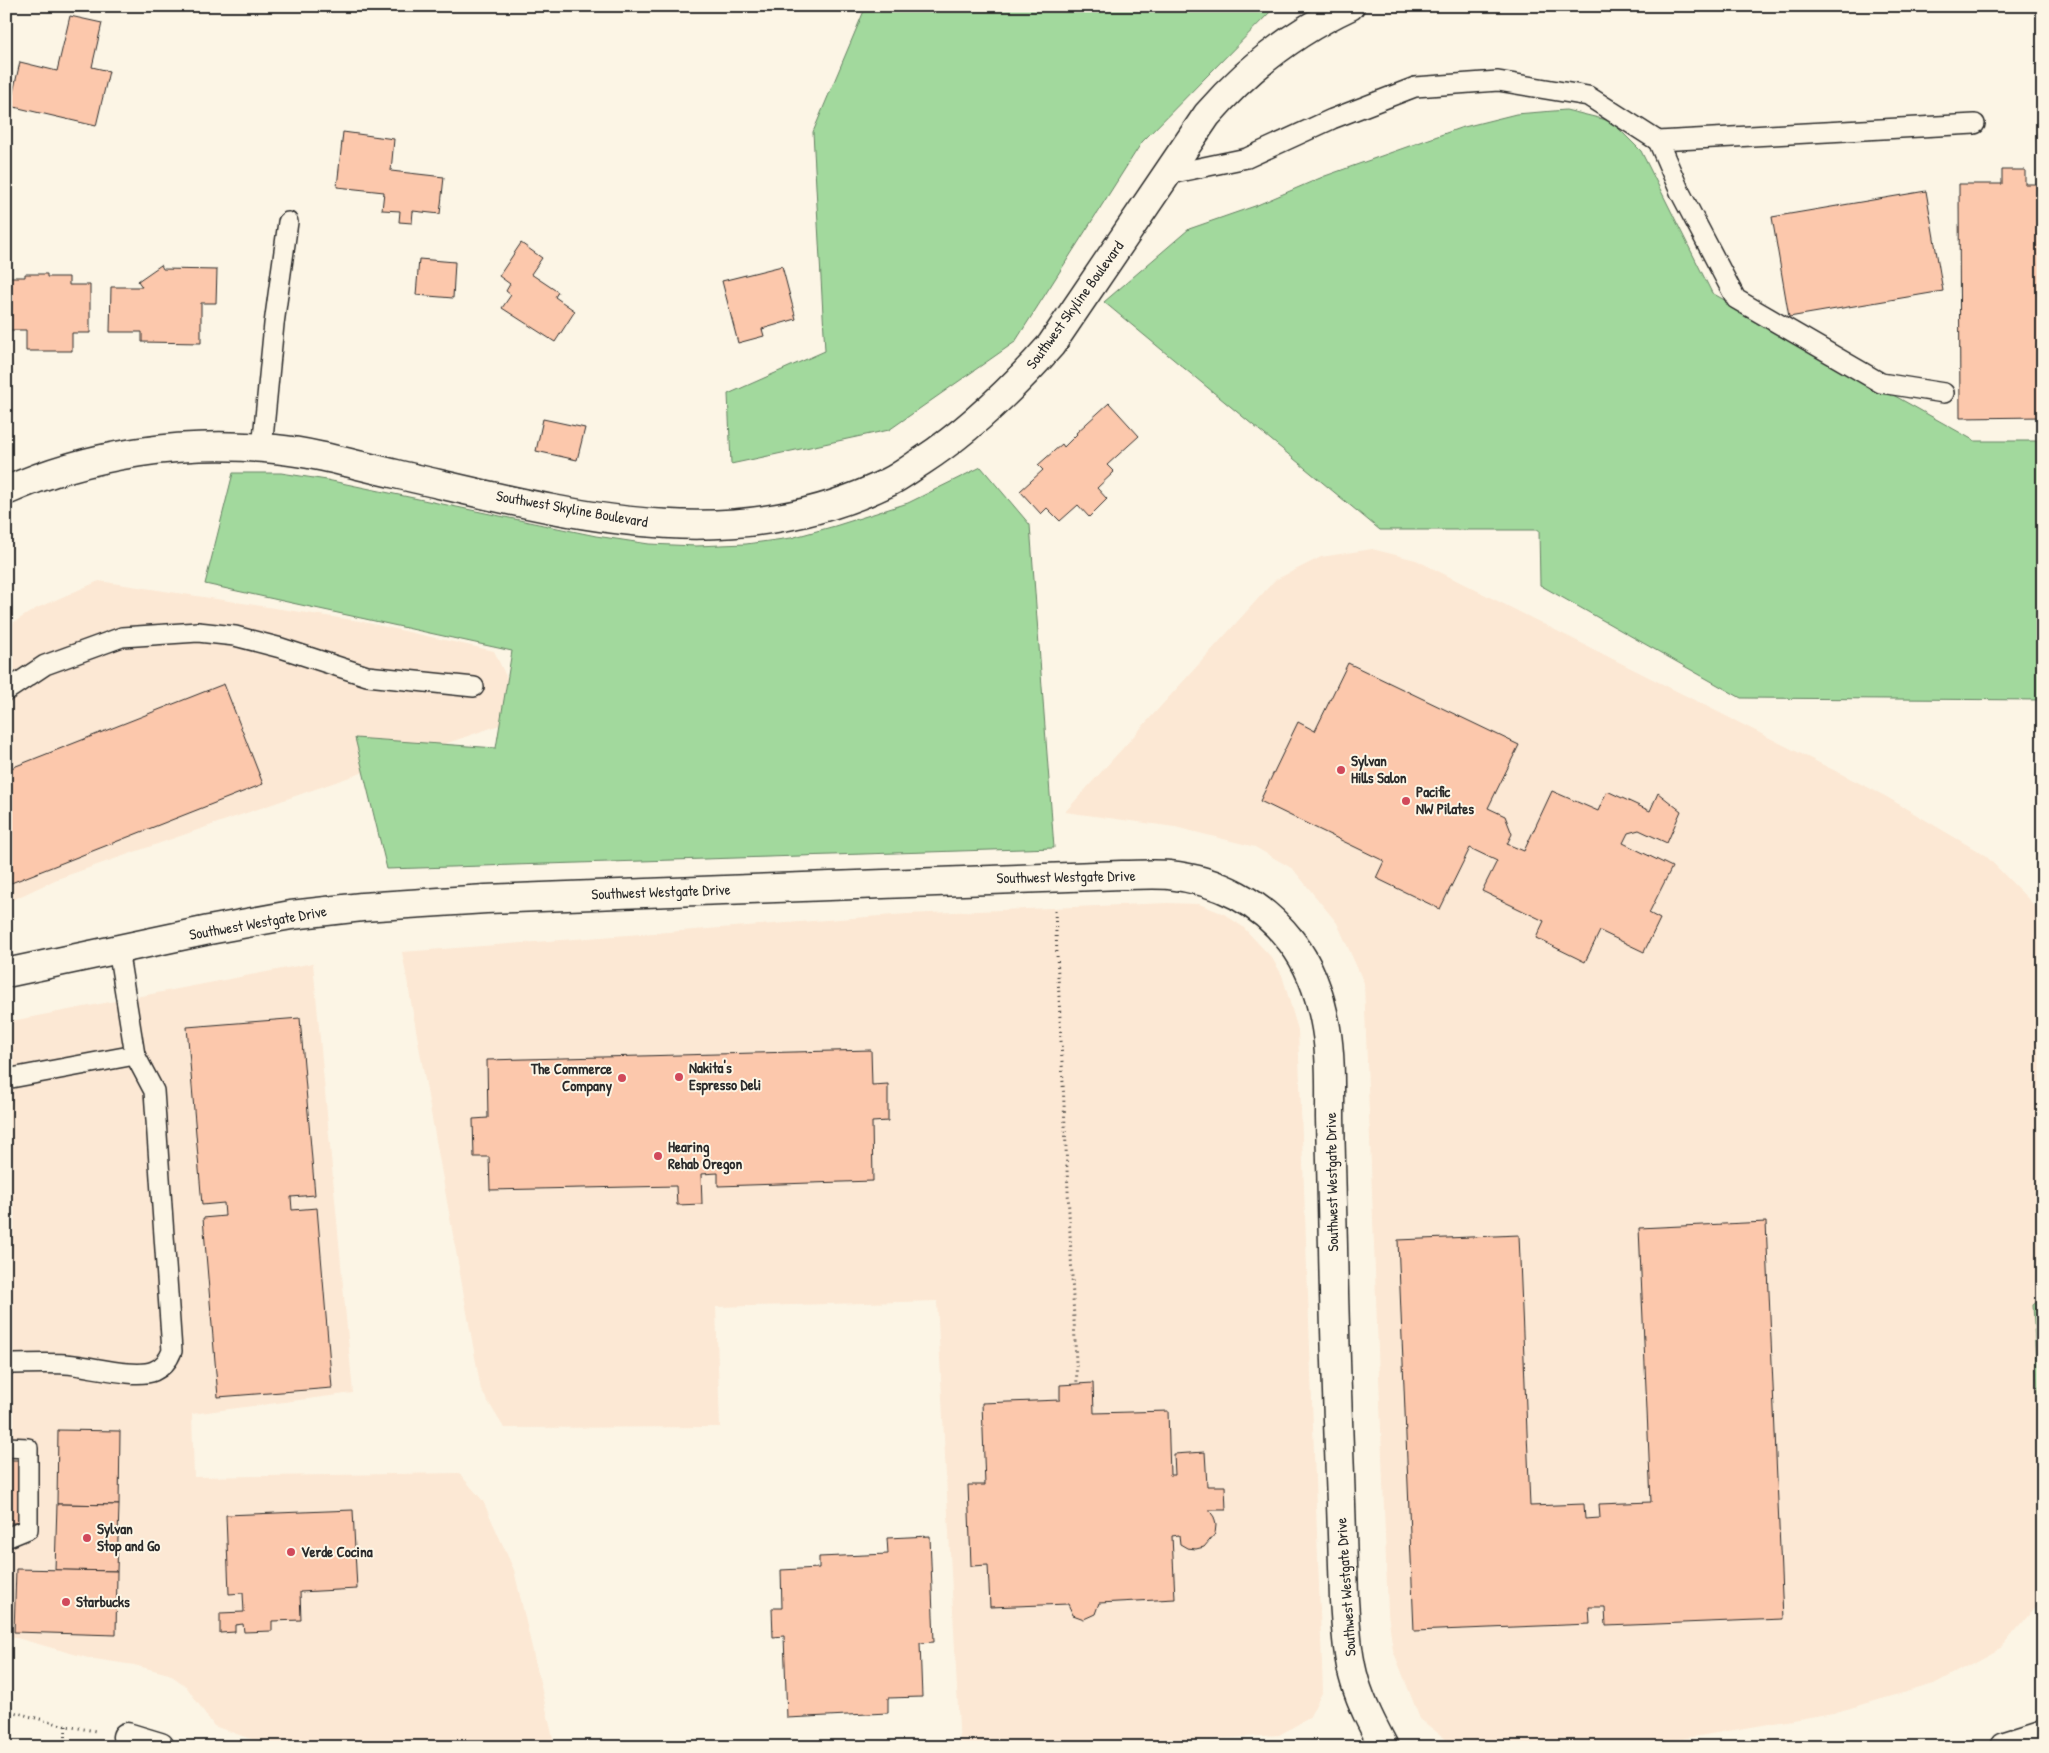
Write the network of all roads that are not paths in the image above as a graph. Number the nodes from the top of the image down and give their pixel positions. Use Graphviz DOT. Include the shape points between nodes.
graph roads {
  1 [pos="1350,6"];
  2 [pos="1975,124"];
  3 [pos="1658,141"];
  4 [pos="1165,175"];
  5 [pos="288,222"];
  6 [pos="1944,393"];
  7 [pos="262,449"];
  8 [pos="6,490"];
  9 [pos="474,687"];
  10 [pos="6,691"];
  11 [pos="118,949"];
  12 [pos="6,973"];
  13 [pos="134,1055"];
  14 [pos="6,1079"];
  15 [pos="6,1364"];
  16 [pos="6,1447"];
  17 [pos="6,1538"];
  18 [pos="2043,1735"];
  19 [pos="127,1737"];
  20 [pos="160,1747"];
  21 [pos="1384,1747"];
  22 [pos="2005,1747"];
  1 -- 4 [label="street, Southwest Skyline Boulevard" via="1276,49 1231,88 1206,115"];
  2 -- 3 [label="lane"];
  3 -- 4 [label="lane" via="1588,96 1498,81 1415,88 1332,119 1247,158"];
  3 -- 6 [label="lane" via="1680,192 1736,299 1882,383"];
  4 -- 7 [label="street, Southwest Skyline Boulevard" via="1110,260 1024,375 964,432 891,481 853,498 781,518 747,523 656,524 549,508 323,457"];
  5 -- 7 [label="lane"];
  7 -- 8 [label="street, Southwest Skyline Boulevard" via="185,448 93,460"];
  9 -- 10 [label="lane" via="367,676 235,636 198,632 122,637 45,664"];
  11 -- 12 [label="street, Southwest Westgate Drive"];
  11 -- 13 [label="lane"];
  11 -- 21 [label="street, Southwest Westgate Drive" via="291,916 362,907 496,898 1170,875 1229,890 1254,904 1292,942 1305,963 1326,1028 1346,1626 1354,1681"];
  13 -- 14 [label="lane"];
  13 -- 15 [label="lane" via="154,1090 172,1351 154,1371 145,1372 66,1364"];
  16 -- 17 [label="lane" via="28,1448 28,1529"];
  18 -- 22 [label="street"];
  19 -- 20 [label="street"];
}
